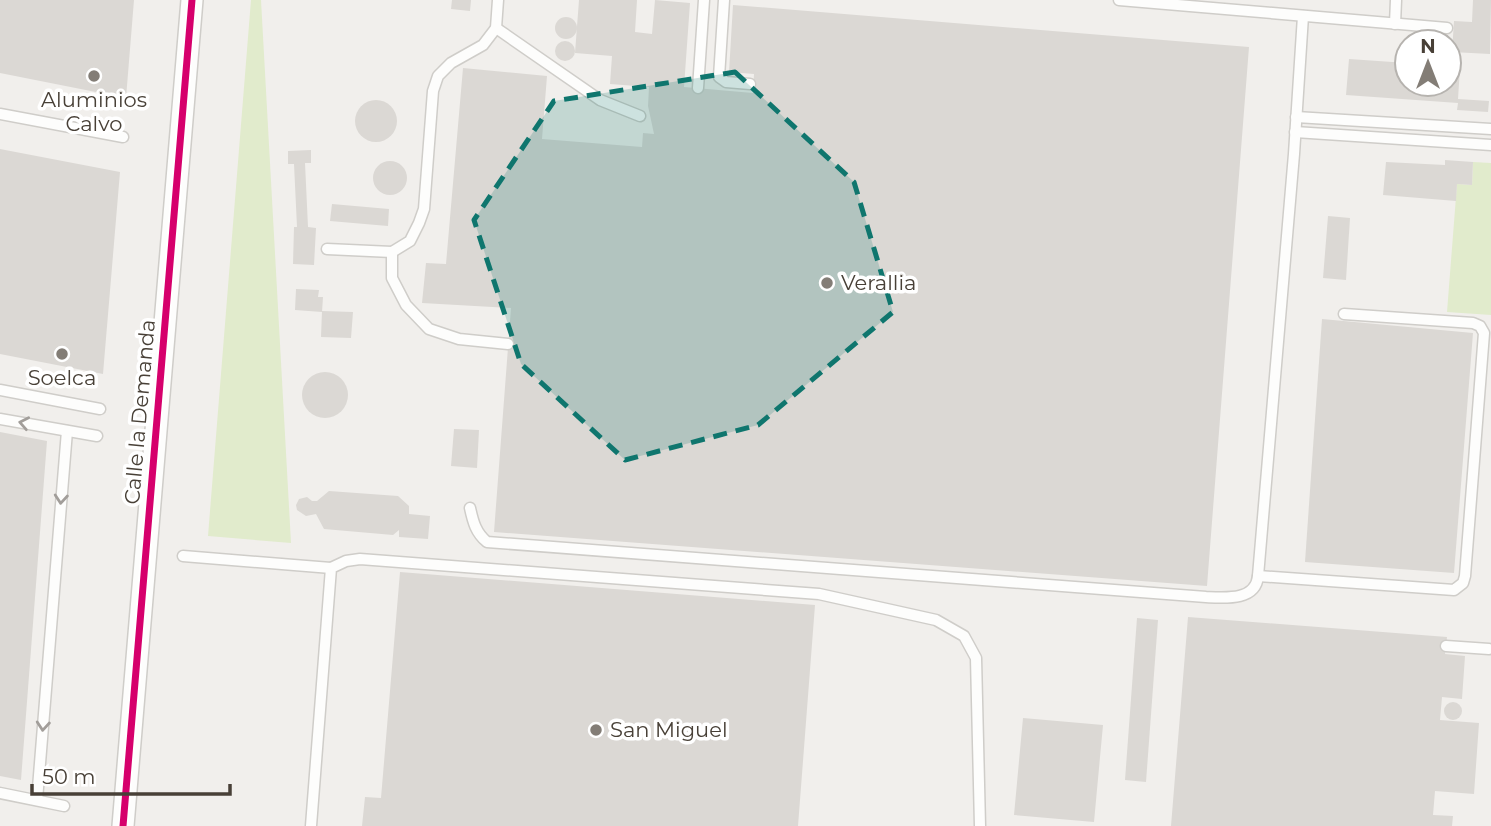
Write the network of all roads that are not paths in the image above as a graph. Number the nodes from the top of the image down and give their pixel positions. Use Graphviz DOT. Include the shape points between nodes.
graph roads {
  1 [pos="192,0"];
  2 [pos="498,0"];
  3 [pos="704,0"];
  4 [pos="724,0"];
  5 [pos="1119,0"];
  6 [pos="1396,0"];
  7 [pos="1303,16"];
  8 [pos="1395,24"];
  9 [pos="496,28"];
  10 [pos="1447,28"];
  11 [pos="750,84"];
  12 [pos="698,88"];
  13 [pos="0,114"];
  14 [pos="640,116"];
  15 [pos="1296,117"];
  16 [pos="1491,129"];
  17 [pos="1295,132"];
  18 [pos="123,137"];
  19 [pos="1491,145"];
  20 [pos="327,248"];
  21 [pos="392,252"];
  22 [pos="1344,314"];
  23 [pos="509,344"];
  24 [pos="0,390"];
  25 [pos="100,409"];
  26 [pos="0,419"];
  27 [pos="67,431"];
  28 [pos="97,436"];
  29 [pos="470,508"];
  30 [pos="183,556"];
  31 [pos="331,568"];
  32 [pos="1258,576"];
  33 [pos="1446,646"];
  34 [pos="1489,649"];
  35 [pos="0,793"];
  36 [pos="37,800"];
  37 [pos="64,806"];
  38 [pos="123,826"];
  39 [pos="312,826"];
  40 [pos="980,826"];
  1 -- 38 [label="street, Calle la Demanda"];
  2 -- 9 [label="lane"];
  3 -- 12 [label="lane"];
  4 -- 11 [label="lane" via="719,77"];
  5 -- 7 [label="lane"];
  6 -- 8 [label="lane"];
  7 -- 8 [label="lane"];
  7 -- 15 [label="lane"];
  8 -- 10 [label="lane"];
  9 -- 14 [label="lane" via="600,100"];
  9 -- 21 [label="lane" via="483,45 438,76 424,209 410,241"];
  13 -- 18 [label="lane"];
  15 -- 16 [label="lane"];
  15 -- 17 [label="lane"];
  17 -- 19 [label="lane"];
  17 -- 32 [label="lane"];
  20 -- 21 [label="lane"];
  21 -- 23 [label="lane" via="392,278 406,305 429,329 459,339"];
  22 -- 32 [label="lane" via="1472,323 1484,333 1463,583 1454,590"];
  24 -- 25 [label="lane"];
  27 -- 26 [label="lane, one-way"];
  27 -- 28 [label="lane"];
  27 -- 36 [label="lane, one-way"];
  29 -- 32 [label="lane" via="480,536 495,543 1206,597 1250,593"];
  30 -- 31 [label="lane"];
  31 -- 39 [label="lane"];
  31 -- 40 [label="lane" via="360,559 402,561 819,594 936,620 964,636 976,658"];
  33 -- 34 [label="lane"];
  35 -- 36 [label="lane"];
  36 -- 37 [label="lane"];
}
